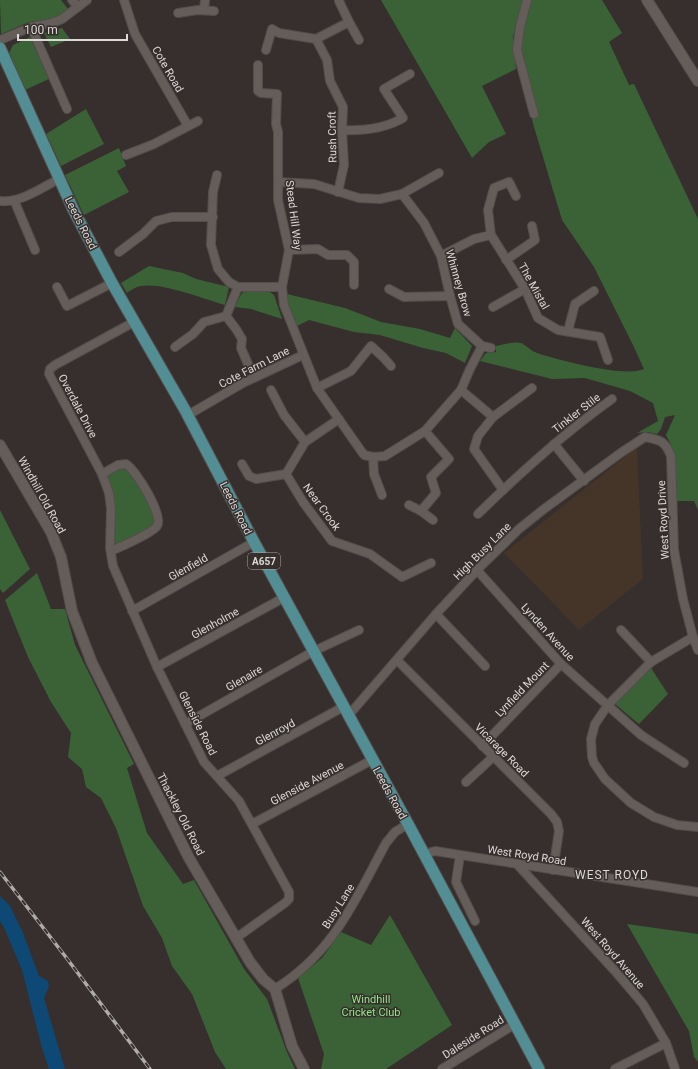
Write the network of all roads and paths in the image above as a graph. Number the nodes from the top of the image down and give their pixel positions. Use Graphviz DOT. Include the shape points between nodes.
graph roads {
  1 [pos="72,0"];
  2 [pos="87,0"];
  3 [pos="124,0"];
  4 [pos="205,0"];
  5 [pos="527,0"];
  6 [pos="647,0"];
  7 [pos="339,1"];
  8 [pos="78,7"];
  9 [pos="204,10"];
  10 [pos="214,11"];
  11 [pos="178,13"];
  12 [pos="349,22"];
  13 [pos="31,27"];
  14 [pos="316,39"];
  15 [pos="0,40"];
  16 [pos="359,40"];
  17 [pos="0,48"];
  18 [pos="266,50"];
  19 [pos="258,66"];
  20 [pos="410,74"];
  21 [pos="698,81"];
  22 [pos="67,109"];
  23 [pos="534,114"];
  24 [pos="198,121"];
  25 [pos="188,126"];
  26 [pos="342,130"];
  27 [pos="126,155"];
  28 [pos="439,173"];
  29 [pos="217,175"];
  30 [pos="59,179"];
  31 [pos="278,182"];
  32 [pos="338,192"];
  33 [pos="402,194"];
  34 [pos="516,196"];
  35 [pos="14,200"];
  36 [pos="0,201"];
  37 [pos="213,217"];
  38 [pos="532,226"];
  39 [pos="491,234"];
  40 [pos="35,250"];
  41 [pos="289,250"];
  42 [pos="119,252"];
  43 [pos="441,256"];
  44 [pos="506,260"];
  45 [pos="112,283"];
  46 [pos="354,285"];
  47 [pos="57,287"];
  48 [pos="238,287"];
  49 [pos="282,287"];
  50 [pos="389,289"];
  51 [pos="525,289"];
  52 [pos="594,291"];
  53 [pos="450,296"];
  54 [pos="494,307"];
  55 [pos="226,316"];
  56 [pos="134,322"];
  57 [pos="568,331"];
  58 [pos="482,346"];
  59 [pos="174,347"];
  60 [pos="491,348"];
  61 [pos="303,355"];
  62 [pos="608,360"];
  63 [pos="248,364"];
  64 [pos="391,366"];
  65 [pos="317,388"];
  66 [pos="532,388"];
  67 [pos="271,390"];
  68 [pos="461,390"];
  69 [pos="612,399"];
  70 [pos="188,415"];
  71 [pos="494,416"];
  72 [pos="339,419"];
  73 [pos="425,431"];
  74 [pos="658,439"];
  75 [pos="305,442"];
  76 [pos="554,444"];
  77 [pos="0,445"];
  78 [pos="373,457"];
  79 [pos="242,464"];
  80 [pos="102,474"];
  81 [pos="286,474"];
  82 [pos="584,481"];
  83 [pos="503,490"];
  84 [pos="382,495"];
  85 [pos="409,505"];
  86 [pos="421,511"];
  87 [pos="478,514"];
  88 [pos="433,520"];
  89 [pos="254,542"];
  90 [pos="111,551"];
  91 [pos="60,557"];
  92 [pos="431,563"];
  93 [pos="477,570"];
  94 [pos="284,597"];
  95 [pos="132,611"];
  96 [pos="436,614"];
  97 [pos="359,630"];
  98 [pos="621,630"];
  99 [pos="693,638"];
  100 [pos="698,650"];
  101 [pos="314,651"];
  102 [pos="397,660"];
  103 [pos="651,662"];
  104 [pos="561,664"];
  105 [pos="486,666"];
  106 [pos="157,667"];
  107 [pos="608,705"];
  108 [pos="346,711"];
  109 [pos="185,724"];
  110 [pos="482,746"];
  111 [pos="493,757"];
  112 [pos="372,760"];
  113 [pos="684,763"];
  114 [pos="217,776"];
  115 [pos="466,782"];
  116 [pos="252,824"];
  117 [pos="408,824"];
  118 [pos="698,827"];
  119 [pos="424,854"];
  120 [pos="460,854"];
  121 [pos="517,864"];
  122 [pos="553,870"];
  123 [pos="698,892"];
  124 [pos="475,921"];
  125 [pos="236,938"];
  126 [pos="274,989"];
  127 [pos="514,1024"];
  128 [pos="666,1043"];
  129 [pos="304,1069"];
  130 [pos="442,1069"];
  131 [pos="539,1069"];
  132 [pos="615,1069"];
  133 [pos="675,1069"];
  1 -- 8 [label="street"];
  2 -- 8 [label="street"];
  3 -- 25 [label="street, Cote Road" via="135,34"];
  4 -- 9 [label="street"];
  5 -- 23 [label="street" via="517,50"];
  6 -- 21 [label="street"];
  7 -- 12 [label="street"];
  8 -- 13 [label="street" via="52,23"];
  9 -- 10 [label="street"];
  9 -- 11 [label="street"];
  12 -- 14 [label="street"];
  12 -- 16 [label="street"];
  13 -- 15 [label="street"];
  13 -- 22 [label="street"];
  14 -- 18 [label="street" via="279,33 272,29"];
  14 -- 26 [label="street, Rush Croft" via="327,60 330,81 342,107"];
  17 -- 30 [label="main road, Leeds Road / A657"];
  19 -- 31 [label="street, Stead Hill Way" via="258,91 277,94"];
  20 -- 26 [label="street" via="384,89 403,118 392,124 360,131"];
  24 -- 25 [label="street"];
  25 -- 27 [label="street"];
  26 -- 32 [label="street, Rush Croft" via="344,165"];
  28 -- 33 [label="street"];
  29 -- 37 [label="street" via="213,192"];
  30 -- 35 [label="street"];
  30 -- 45 [label="main road, Leeds Road / A657"];
  31 -- 32 [label="street" via="314,184"];
  31 -- 41 [label="street, Stead Hill Way" via="278,200"];
  32 -- 33 [label="street" via="373,199"];
  33 -- 43 [label="street, Whinney Brow" via="424,223"];
  34 -- 39 [label="street" via="509,182 494,188 488,210"];
  35 -- 36 [label="street"];
  35 -- 40 [label="street"];
  37 -- 42 [label="street" via="172,217 156,221"];
  37 -- 48 [label="street" via="211,244 218,269 229,282"];
  38 -- 44 [label="street" via="535,240"];
  39 -- 43 [label="street" via="474,239"];
  39 -- 44 [label="street, The Mistal"];
  41 -- 46 [label="street" via="318,249 328,255 347,255 354,262"];
  41 -- 49 [label="street, Stead Hill Way"];
  43 -- 53 [label="street, Whinney Brow"];
  44 -- 51 [label="street, The Mistal"];
  45 -- 47 [label="street" via="67,306"];
  45 -- 56 [label="main road, Leeds Road / A657"];
  48 -- 49 [label="street"];
  48 -- 55 [label="street"];
  49 -- 61 [label="street, Stead Hill Way" via="284,305"];
  50 -- 53 [label="street" via="404,298"];
  51 -- 54 [label="street"];
  51 -- 57 [label="street, The Mistal" via="538,318 558,330"];
  52 -- 57 [label="street" via="575,304"];
  53 -- 58 [label="street, Whinney Brow" via="458,324"];
  55 -- 59 [label="street" via="204,322 193,334"];
  55 -- 63 [label="street" via="242,339 241,348"];
  56 -- 70 [label="main road, Leeds Road / A657"];
  56 -- 80 [label="street, Overdale Drive" via="50,369 51,381"];
  57 -- 62 [label="street, The Mistal" via="600,337"];
  58 -- 60 [label="street, Whinney Brow"];
  58 -- 68 [label="street"];
  61 -- 65 [label="street, Cote Farm Lane"];
  61 -- 70 [label="street, Cote Farm Lane" via="243,384"];
  64 -- 65 [label="street" via="371,346 351,371"];
  65 -- 72 [label="street, Cote Farm Lane"];
  66 -- 71 [label="street"];
  67 -- 75 [label="street" via="284,415"];
  68 -- 71 [label="street"];
  68 -- 73 [label="street"];
  69 -- 76 [label="street, Tinkler Stile"];
  70 -- 89 [label="main road, Leeds Road / A657"];
  71 -- 83 [label="street" via="478,436 474,449"];
  72 -- 75 [label="street"];
  72 -- 78 [label="street, Cote Farm Lane" via="364,455"];
  73 -- 78 [label="street" via="385,456"];
  73 -- 86 [label="street" via="449,459 431,477 436,493"];
  74 -- 82 [label="street, High Busy Lane" via="645,437"];
  74 -- 99 [label="street, West Royd Drive" via="667,446 671,456 674,550"];
  75 -- 81 [label="street"];
  76 -- 82 [label="street, Tinkler Stile"];
  76 -- 83 [label="street, Tinkler Stile"];
  77 -- 91 [label="street, Windhill Old Road" via="51,532"];
  78 -- 84 [label="street" via="374,474"];
  79 -- 81 [label="street" via="248,476 256,479"];
  80 -- 90 [label="street, Glenside Road" via="109,493 111,509"];
  80 -- 90 [label="street" via="118,465 126,464 131,467 158,514 159,522 157,527"];
  81 -- 92 [label="street, Near Crook" via="302,502 332,541 370,554 402,577"];
  82 -- 93 [label="street, High Busy Lane" via="519,529"];
  83 -- 87 [label="street, Tinkler Stile"];
  85 -- 86 [label="street"];
  86 -- 88 [label="street"];
  89 -- 94 [label="main road, Leeds Road / A657"];
  89 -- 95 [label="street, Glenfield"];
  90 -- 95 [label="street, Glenside Road" via="113,566"];
  91 -- 125 [label="street, Thackley Old Road" via="72,611 92,663 189,858"];
  93 -- 96 [label="street, High Busy Lane"];
  93 -- 104 [label="street, Lynden Avenue"];
  94 -- 101 [label="main road, Leeds Road / A657"];
  94 -- 106 [label="street, Glenholme"];
  95 -- 106 [label="street, Glenside Road"];
  96 -- 102 [label="street, High Busy Lane"];
  96 -- 105 [label="street"];
  97 -- 101 [label="street, Glenaire"];
  98 -- 103 [label="street"];
  99 -- 100 [label="street, West Royd Drive"];
  99 -- 103 [label="street"];
  101 -- 108 [label="main road, Leeds Road / A657"];
  101 -- 109 [label="street, Glenaire"];
  102 -- 108 [label="street, High Busy Lane"];
  102 -- 110 [label="street, Vicarage Road"];
  103 -- 107 [label="street"];
  104 -- 107 [label="street, Lynden Avenue"];
  104 -- 110 [label="street, Lynfield Mount"];
  106 -- 109 [label="street, Glenside Road"];
  107 -- 113 [label="street, Lynden Avenue" via="641,735"];
  107 -- 118 [label="street" via="595,724 591,739 594,763 605,779 631,803 654,817 677,825"];
  108 -- 112 [label="main road, Leeds Road / A657"];
  108 -- 114 [label="street, Glenroyd"];
  109 -- 114 [label="street, Glenside Road" via="204,762"];
  110 -- 111 [label="street, Vicarage Road"];
  111 -- 115 [label="street"];
  111 -- 122 [label="street, Vicarage Road" via="557,822 559,831"];
  112 -- 116 [label="street, Glenside Avenue"];
  112 -- 117 [label="main road, Leeds Road / A657"];
  114 -- 116 [label="street, Glenside Road" via="239,801"];
  116 -- 125 [label="street, Glenside Road" via="289,892 289,899"];
  117 -- 119 [label="main road, Leeds Road / A657"];
  117 -- 126 [label="street, Busy Lane" via="395,832 386,844 345,918 324,947 308,965"];
  119 -- 120 [label="street, West Royd Road" via="435,851"];
  119 -- 127 [label="main road, Leeds Road / A657"];
  120 -- 121 [label="street, West Royd Road"];
  120 -- 124 [label="street" via="456,882"];
  121 -- 122 [label="street, West Royd Road"];
  121 -- 128 [label="street, West Royd Avenue" via="643,1004"];
  122 -- 123 [label="street, West Royd Road"];
  125 -- 126 [label="street, Thackley Old Road" via="250,962"];
  126 -- 129 [label="street, Thackley Old Road" via="292,1046"];
  127 -- 130 [label="street, Daleside Road"];
  127 -- 131 [label="main road, Leeds Road / A657"];
  128 -- 132 [label="street"];
  128 -- 133 [label="street, West Royd Avenue"];
}
